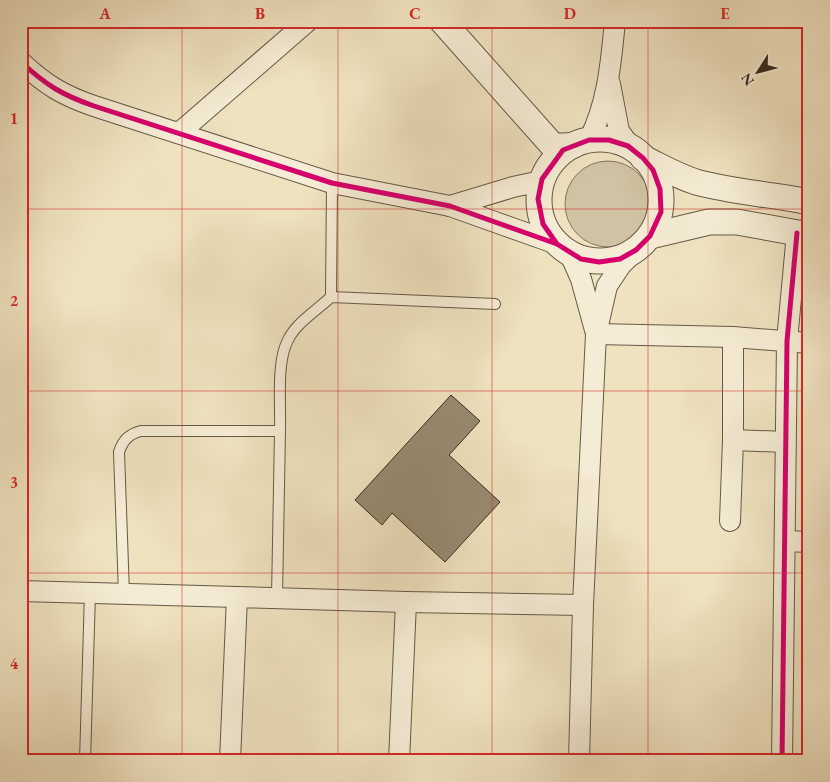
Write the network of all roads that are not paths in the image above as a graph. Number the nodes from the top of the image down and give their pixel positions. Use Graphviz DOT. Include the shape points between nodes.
graph roads {
  1 [pos="308,21"];
  2 [pos="442,21"];
  3 [pos="615,21"];
  4 [pos="21,62"];
  5 [pos="609,80"];
  6 [pos="536,128"];
  7 [pos="179,133"];
  8 [pos="582,142"];
  9 [pos="638,153"];
  10 [pos="543,177"];
  11 [pos="332,183"];
  12 [pos="809,202"];
  13 [pos="450,206"];
  14 [pos="803,234"];
  15 [pos="643,243"];
  16 [pos="563,248"];
  17 [pos="331,297"];
  18 [pos="495,304"];
  19 [pos="596,334"];
  20 [pos="733,337"];
  21 [pos="787,341"];
  22 [pos="809,343"];
  23 [pos="280,431"];
  24 [pos="733,440"];
  25 [pos="785,442"];
  26 [pos="730,521"];
  27 [pos="785,541"];
  28 [pos="809,542"];
  29 [pos="21,591"];
  30 [pos="90,593"];
  31 [pos="124,594"];
  32 [pos="237,597"];
  33 [pos="276,598"];
  34 [pos="406,602"];
  35 [pos="583,605"];
  36 [pos="85,761"];
  37 [pos="230,761"];
  38 [pos="399,761"];
  39 [pos="579,761"];
  40 [pos="782,761"];
  1 -- 7 [label="street"];
  2 -- 6 [label="street"];
  3 -- 5 [label="street"];
  4 -- 7 [label="street" via="42,81 71,98"];
  5 -- 8 [label="street" via="597,125"];
  5 -- 9 [label="street" via="619,131"];
  6 -- 8 [label="street" via="553,146"];
  6 -- 10 [label="street" via="546,153"];
  7 -- 11 [label="street"];
  8 -- 9 [label="street" via="609,140"];
  8 -- 10 [label="street" via="563,150"];
  9 -- 12 [label="street" via="695,182"];
  9 -- 15 [label="street" via="652,170 660,189 660,212"];
  10 -- 13 [label="street"];
  10 -- 16 [label="street" via="538,199 543,224"];
  11 -- 13 [label="street"];
  11 -- 17 [label="lane"];
  13 -- 16 [label="street"];
  14 -- 15 [label="street" via="737,222 709,222"];
  14 -- 21 [label="street"];
  15 -- 16 [label="street" via="620,259 599,262 581,259"];
  15 -- 19 [label="street" via="621,265 607,286"];
  16 -- 19 [label="street" via="581,278"];
  17 -- 18 [label="lane"];
  17 -- 23 [label="lane" via="288,340 282,357"];
  19 -- 20 [label="street"];
  19 -- 35 [label="street"];
  20 -- 21 [label="street"];
  20 -- 24 [label="street"];
  21 -- 22 [label="street"];
  21 -- 25 [label="street"];
  23 -- 31 [label="lane" via="141,431 122,443 119,452"];
  23 -- 33 [label="lane"];
  24 -- 25 [label="street"];
  24 -- 26 [label="street"];
  25 -- 27 [label="street"];
  27 -- 28 [label="street"];
  27 -- 40 [label="street"];
  29 -- 30 [label="street"];
  30 -- 31 [label="street"];
  30 -- 36 [label="lane"];
  31 -- 32 [label="street"];
  32 -- 33 [label="street"];
  32 -- 37 [label="street"];
  33 -- 34 [label="street"];
  34 -- 35 [label="street"];
  34 -- 38 [label="street"];
  35 -- 39 [label="street"];
}
